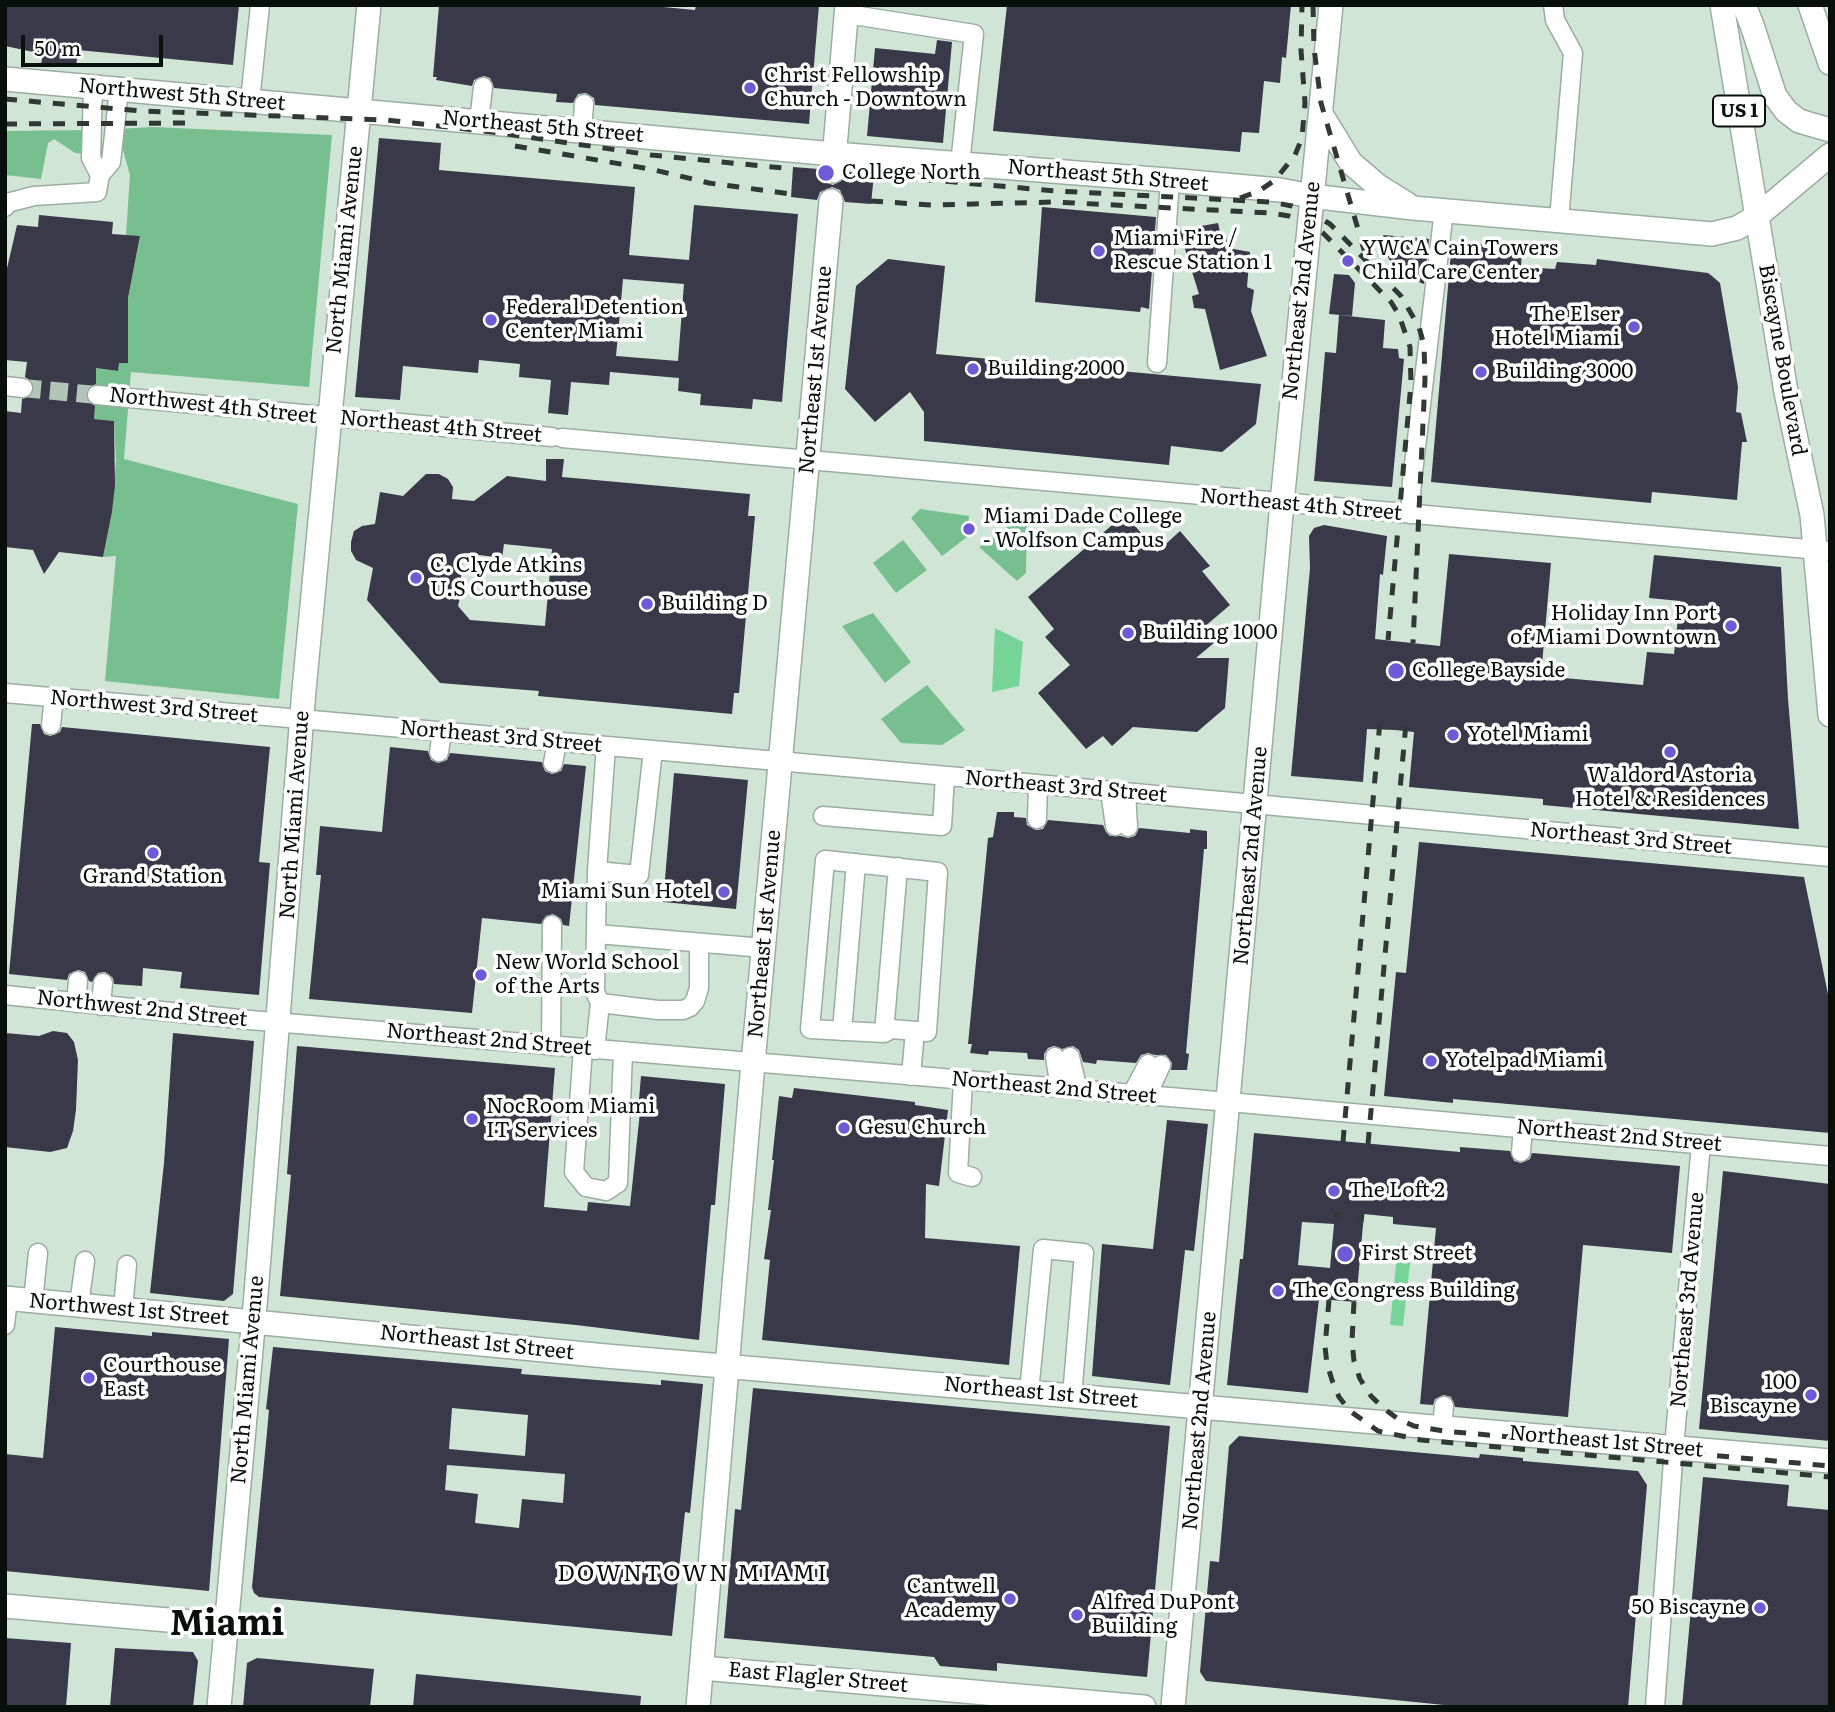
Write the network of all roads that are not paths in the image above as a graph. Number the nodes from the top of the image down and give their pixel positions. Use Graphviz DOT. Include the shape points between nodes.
graph roads {
  1 [pos="260,5"];
  2 [pos="369,5"];
  3 [pos="1331,5"];
  4 [pos="1553,5"];
  5 [pos="1722,5"];
  6 [pos="1744,5"];
  7 [pos="1810,5"];
  8 [pos="847,10"];
  9 [pos="1830,63"];
  10 [pos="5,79"];
  11 [pos="93,87"];
  12 [pos="483,87"];
  13 [pos="119,90"];
  14 [pos="250,101"];
  15 [pos="584,104"];
  16 [pos="359,111"];
  17 [pos="1321,114"];
  18 [pos="479,122"];
  19 [pos="1830,130"];
  20 [pos="582,131"];
  21 [pos="1830,155"];
  22 [pos="834,162"];
  23 [pos="960,164"];
  24 [pos="100,175"];
  25 [pos="1170,181"];
  26 [pos="1311,197"];
  27 [pos="831,201"];
  28 [pos="5,207"];
  29 [pos="1413,208"];
  30 [pos="1444,210"];
  31 [pos="1756,217"];
  32 [pos="1559,220"];
  33 [pos="1157,363"];
  34 [pos="97,395"];
  35 [pos="329,417"];
  36 [pos="807,459"];
  37 [pos="1282,503"];
  38 [pos="1410,514"];
  39 [pos="1823,550"];
  40 [pos="5,693"];
  41 [pos="54,697"];
  42 [pos="1830,715"];
  43 [pos="302,720"];
  44 [pos="51,725"];
  45 [pos="442,732"];
  46 [pos="557,741"];
  47 [pos="606,746"];
  48 [pos="653,750"];
  49 [pos="439,752"];
  50 [pos="780,761"];
  51 [pos="554,763"];
  52 [pos="945,776"];
  53 [pos="1034,784"];
  54 [pos="1118,792"];
  55 [pos="1256,805"];
  56 [pos="823,816"];
  57 [pos="1031,818"];
  58 [pos="1122,826"];
  59 [pos="1830,857"];
  60 [pos="856,863"];
  61 [pos="898,867"];
  62 [pos="597,871"];
  63 [pos="552,925"];
  64 [pos="597,934"];
  65 [pos="699,943"];
  66 [pos="764,948"];
  67 [pos="5,995"];
  68 [pos="600,1003"];
  69 [pos="83,1004"];
  70 [pos="279,1022"];
  71 [pos="842,1031"];
  72 [pos="915,1031"];
  73 [pos="884,1033"];
  74 [pos="551,1046"];
  75 [pos="589,1049"];
  76 [pos="624,1052"];
  77 [pos="753,1063"];
  78 [pos="1154,1064"];
  79 [pos="911,1076"];
  80 [pos="963,1080"];
  81 [pos="1060,1088"];
  82 [pos="1078,1090"];
  83 [pos="1140,1095"];
  84 [pos="1229,1102"];
  85 [pos="1524,1128"];
  86 [pos="1702,1144"];
  87 [pos="1521,1152"];
  88 [pos="1830,1156"];
  89 [pos="972,1177"];
  90 [pos="38,1253"];
  91 [pos="85,1261"];
  92 [pos="127,1265"];
  93 [pos="6,1298"];
  94 [pos="33,1301"];
  95 [pos="79,1305"];
  96 [pos="123,1309"];
  97 [pos="253,1321"];
  98 [pos="5,1325"];
  99 [pos="727,1366"];
  100 [pos="1029,1392"];
  101 [pos="1072,1396"];
  102 [pos="1201,1407"];
  103 [pos="1674,1447"];
  104 [pos="1830,1461"];
  105 [pos="5,1606"];
  106 [pos="226,1625"];
  107 [pos="702,1668"];
  108 [pos="219,1707"];
  109 [pos="698,1707"];
  110 [pos="1144,1707"];
  111 [pos="1173,1707"];
  112 [pos="1655,1707"];
  1 -- 14 [label="street"];
  2 -- 16 [label="main road, North Miami Avenue"];
  3 -- 17 [label="main road, Northeast 2nd Avenue"];
  4 -- 32 [label="street" via="1555,20 1573,53"];
  5 -- 31 [label="main road, Biscayne Boulevard / US 1"];
  6 -- 19 [label="main road" via="1775,96 1799,121"];
  7 -- 9 [label="main road"];
  8 -- 22 [label="main road"];
  8 -- 23 [label="street" via="974,34"];
  10 -- 11 [label="main road, Northwest 5th Street"];
  11 -- 13 [label="main road, Northwest 5th Street"];
  11 -- 24 [label="street" via="91,158"];
  12 -- 18 [label="street"];
  13 -- 14 [label="main road, Northwest 5th Street"];
  13 -- 24 [label="street" via="111,162"];
  14 -- 16 [label="main road, Northwest 5th Street"];
  15 -- 20 [label="street"];
  16 -- 18 [label="main road, Northeast 5th Street"];
  16 -- 35 [label="main road, North Miami Avenue"];
  17 -- 26 [label="main road, Northeast 2nd Avenue"];
  17 -- 29 [label="main road" via="1351,163"];
  18 -- 20 [label="main road, Northeast 5th Street"];
  20 -- 22 [label="main road, Northeast 5th Street"];
  21 -- 31 [label="main road, Northeast 5th Street"];
  22 -- 23 [label="main road, Northeast 5th Street"];
  23 -- 25 [label="main road, Northeast 5th Street"];
  24 -- 28 [label="street" via="97,192 34,196"];
  25 -- 26 [label="main road, Northeast 5th Street"];
  25 -- 33 [label="street"];
  26 -- 29 [label="main road, Northeast 5th Street"];
  26 -- 37 [label="main road, Northeast 2nd Avenue"];
  27 -- 36 [label="main road, Northeast 1st Avenue"];
  29 -- 30 [label="main road, Northeast 5th Street"];
  30 -- 32 [label="main road, Northeast 5th Street"];
  30 -- 38 [label="street"];
  31 -- 32 [label="main road, Northeast 5th Street" via="1712,234"];
  31 -- 39 [label="main road, Biscayne Boulevard / US 1"];
  34 -- 35 [label="street, Northwest 4th Street"];
  35 -- 36 [label="street, Northeast 4th Street"];
  35 -- 43 [label="main road, North Miami Avenue"];
  36 -- 37 [label="street, Northeast 4th Street"];
  36 -- 50 [label="main road, Northeast 1st Avenue"];
  37 -- 38 [label="street, Northeast 4th Street"];
  37 -- 55 [label="main road, Northeast 2nd Avenue"];
  38 -- 39 [label="street, Northeast 4th Street"];
  39 -- 42 [label="main road, Biscayne Boulevard / US 1"];
  40 -- 41 [label="street, Northwest 3rd Street"];
  41 -- 43 [label="street, Northwest 3rd Street"];
  41 -- 44 [label="street"];
  43 -- 45 [label="street, Northeast 3rd Street"];
  43 -- 70 [label="main road, North Miami Avenue"];
  45 -- 46 [label="street, Northeast 3rd Street"];
  45 -- 49 [label="street"];
  46 -- 47 [label="street, Northeast 3rd Street"];
  46 -- 51 [label="street"];
  47 -- 48 [label="street, Northeast 3rd Street"];
  47 -- 62 [label="street"];
  48 -- 50 [label="street, Northeast 3rd Street"];
  48 -- 62 [label="street" via="639,876"];
  50 -- 52 [label="street, Northeast 3rd Street"];
  50 -- 66 [label="main road, Northeast 1st Avenue"];
  52 -- 53 [label="street, Northeast 3rd Street"];
  52 -- 56 [label="street" via="942,826"];
  53 -- 54 [label="street, Northeast 3rd Street"];
  53 -- 57 [label="street"];
  54 -- 55 [label="street, Northeast 3rd Street"];
  54 -- 58 [label="street"];
  55 -- 59 [label="street, Northeast 3rd Street"];
  55 -- 84 [label="main road, Northeast 2nd Avenue"];
  60 -- 61 [label="street"];
  60 -- 71 [label="street"];
  60 -- 71 [label="street" via="825,860 810,1029"];
  61 -- 72 [label="street" via="938,872 927,1032"];
  61 -- 73 [label="street"];
  62 -- 64 [label="street"];
  63 -- 74 [label="street"];
  64 -- 65 [label="street"];
  64 -- 68 [label="street" via="595,992"];
  65 -- 66 [label="street"];
  65 -- 68 [label="street" via="699,989 690,1007 658,1010"];
  66 -- 77 [label="main road, Northeast 1st Avenue"];
  67 -- 69 [label="street, Northwest 2nd Street"];
  68 -- 75 [label="street"];
  69 -- 69 [label="street" via="91,982"];
  69 -- 70 [label="street, Northwest 2nd Street"];
  70 -- 74 [label="street, Northeast 2nd Street"];
  70 -- 97 [label="main road, North Miami Avenue"];
  71 -- 73 [label="street"];
  72 -- 73 [label="street"];
  72 -- 79 [label="street"];
  74 -- 75 [label="street, Northeast 2nd Street"];
  75 -- 76 [label="street, Northeast 2nd Street"];
  75 -- 76 [label="street" via="574,1172 586,1187 606,1191 618,1183"];
  76 -- 77 [label="street, Northeast 2nd Street"];
  77 -- 79 [label="street, Northeast 2nd Street"];
  77 -- 99 [label="main road, Northeast 1st Avenue"];
  78 -- 83 [label="street"];
  79 -- 80 [label="street, Northeast 2nd Street"];
  80 -- 81 [label="street, Northeast 2nd Street"];
  80 -- 89 [label="street" via="958,1173"];
  81 -- 82 [label="street, Northeast 2nd Street"];
  81 -- 82 [label="street" via="1063,1057"];
  82 -- 83 [label="street, Northeast 2nd Street"];
  83 -- 84 [label="street, Northeast 2nd Street"];
  84 -- 85 [label="street, Northeast 2nd Street"];
  84 -- 102 [label="main road, Northeast 2nd Avenue"];
  85 -- 86 [label="street, Northeast 2nd Street"];
  85 -- 87 [label="street"];
  86 -- 88 [label="street, Northeast 2nd Street"];
  86 -- 103 [label="street, Northeast 3rd Avenue"];
  90 -- 94 [label="street"];
  91 -- 95 [label="street"];
  92 -- 96 [label="street"];
  93 -- 94 [label="main road, Northwest 1st Street"];
  93 -- 98 [label="street"];
  94 -- 95 [label="main road, Northwest 1st Street"];
  95 -- 96 [label="main road, Northwest 1st Street"];
  96 -- 97 [label="main road, Northwest 1st Street"];
  97 -- 99 [label="main road, Northeast 1st Street"];
  97 -- 106 [label="main road, North Miami Avenue"];
  99 -- 100 [label="main road, Northeast 1st Street"];
  99 -- 107 [label="main road, Northeast 1st Avenue"];
  100 -- 101 [label="main road, Northeast 1st Street"];
  100 -- 101 [label="street" via="1043,1249 1084,1253"];
  101 -- 102 [label="main road, Northeast 1st Street"];
  102 -- 103 [label="main road, Northeast 1st Street" via="1443,1417"];
  102 -- 111 [label="main road, Northeast 2nd Avenue"];
  103 -- 104 [label="main road, Northeast 1st Street"];
  103 -- 112 [label="street, Northeast 3rd Avenue"];
  105 -- 106 [label="main road"];
  106 -- 108 [label="main road, North Miami Avenue"];
  107 -- 109 [label="main road, Northeast 1st Avenue"];
  107 -- 110 [label="main road, East Flagler Street"];
}
